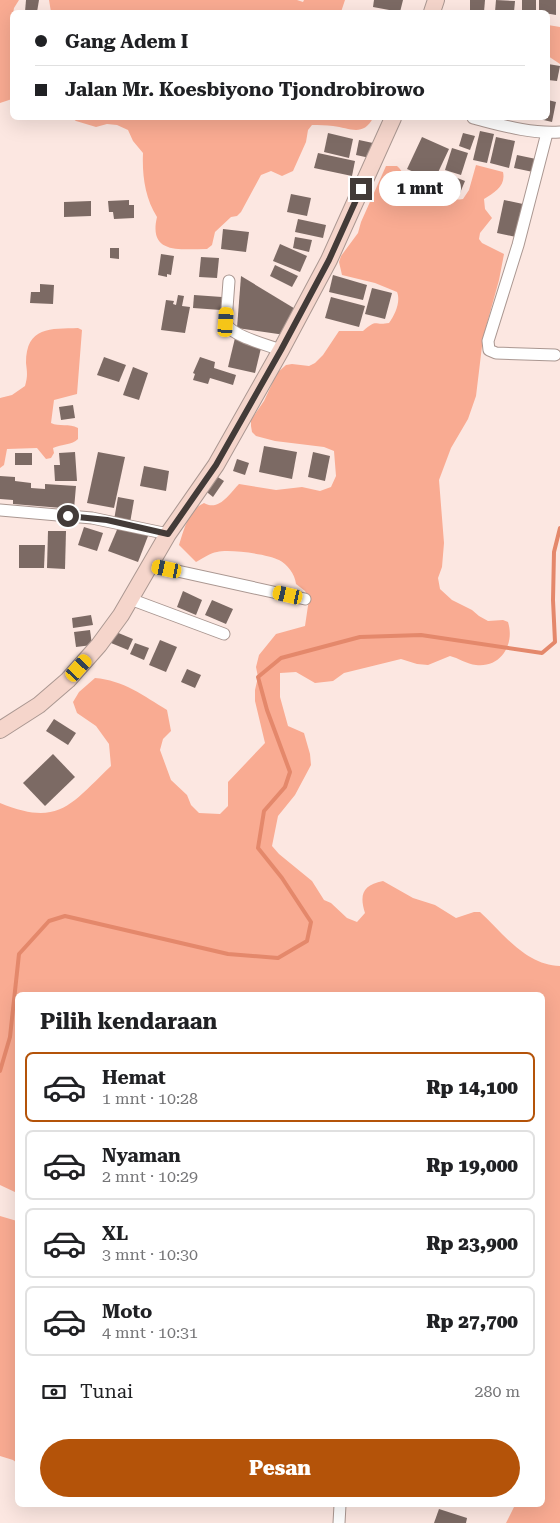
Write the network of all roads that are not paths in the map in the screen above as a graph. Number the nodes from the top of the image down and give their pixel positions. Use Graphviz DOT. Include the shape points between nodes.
graph roads {
  1 [pos="392,120"];
  2 [pos="481,120"];
  3 [pos="560,132"];
  4 [pos="547,133"];
  5 [pos="229,282"];
  6 [pos="281,350"];
  7 [pos="555,355"];
  8 [pos="0,510"];
  9 [pos="168,534"];
  10 [pos="150,565"];
  11 [pos="130,599"];
  12 [pos="306,599"];
  13 [pos="224,634"];
  14 [pos="0,730"];
  15 [pos="340,1507"];
  16 [pos="339,1523"];
  1 -- 6 [label="main road" via="329,260"];
  2 -- 4 [label="street"];
  3 -- 4 [label="street"];
  4 -- 7 [label="street" via="518,245 488,341 489,350 496,353"];
  5 -- 6 [label="street" via="227,327 235,334"];
  6 -- 9 [label="main road" via="216,465"];
  8 -- 9 [label="street" via="92,518"];
  9 -- 10 [label="main road"];
  10 -- 11 [label="main road"];
  10 -- 12 [label="street"];
  11 -- 13 [label="street"];
  11 -- 14 [label="main road" via="99,645 68,680 39,705"];
  15 -- 16 [label="street"];
}
